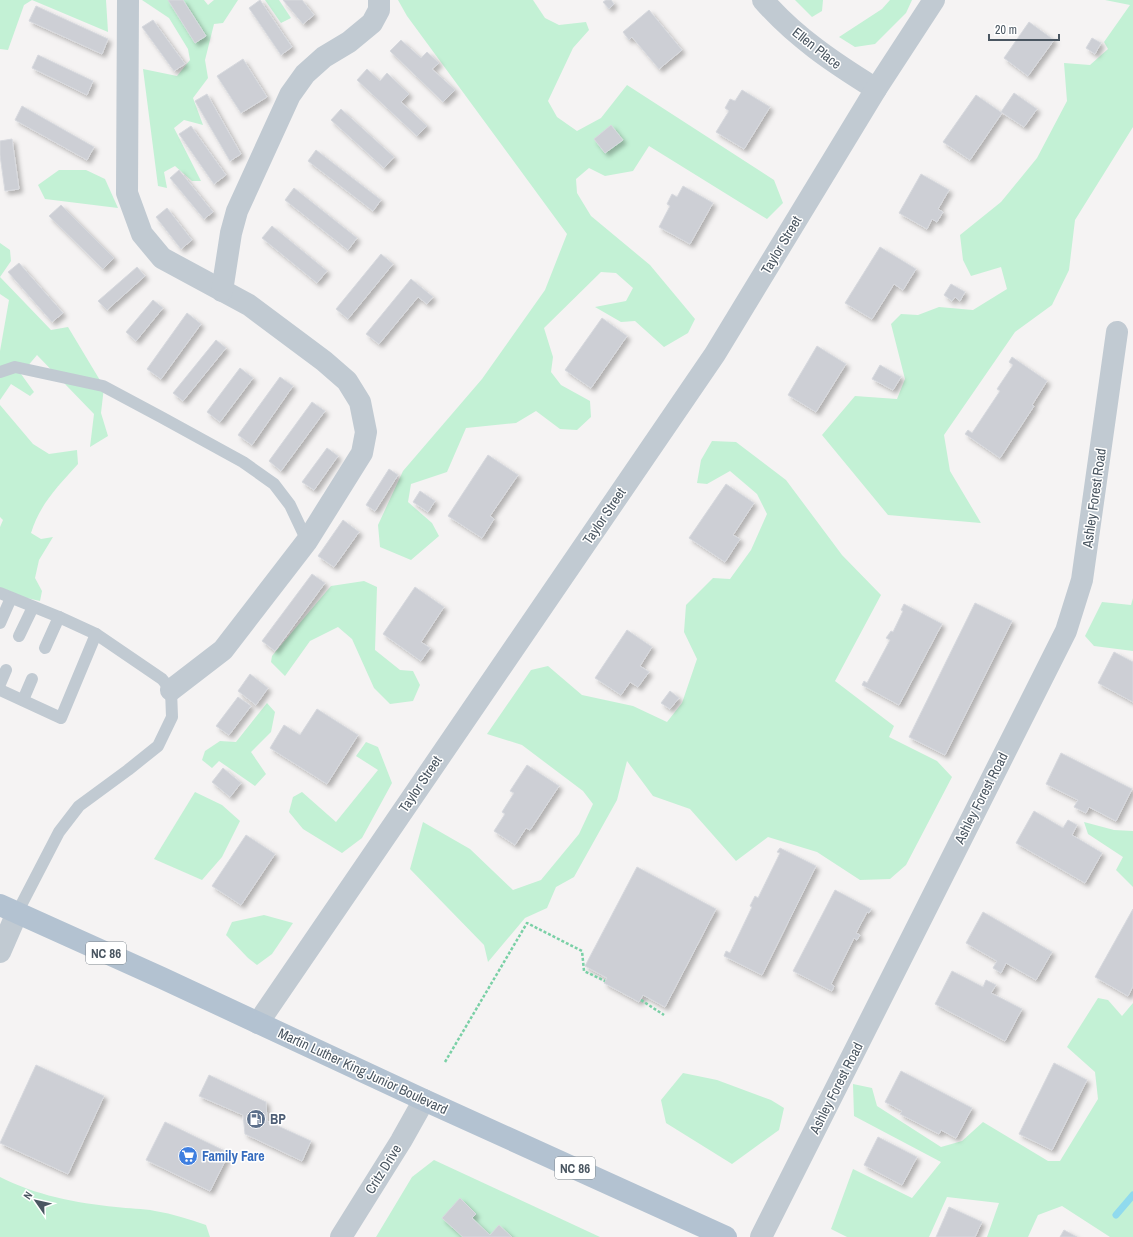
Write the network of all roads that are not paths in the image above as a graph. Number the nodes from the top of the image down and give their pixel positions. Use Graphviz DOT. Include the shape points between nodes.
graph roads {
  1 [pos="128,0"];
  2 [pos="379,0"];
  3 [pos="763,0"];
  4 [pos="934,0"];
  5 [pos="876,89"];
  6 [pos="222,291"];
  7 [pos="1117,332"];
  8 [pos="0,372"];
  9 [pos="307,541"];
  10 [pos="6,596"];
  11 [pos="33,607"];
  12 [pos="59,617"];
  13 [pos="0,623"];
  14 [pos="96,634"];
  15 [pos="20,636"];
  16 [pos="46,648"];
  17 [pos="6,670"];
  18 [pos="32,679"];
  19 [pos="0,684"];
  20 [pos="0,690"];
  21 [pos="171,690"];
  22 [pos="23,700"];
  23 [pos="9,909"];
  24 [pos="0,952"];
  25 [pos="258,1023"];
  26 [pos="424,1100"];
  27 [pos="342,1237"];
  28 [pos="726,1237"];
  29 [pos="761,1237"];
  1 -- 6 [label="street" via="127,193 142,234 162,258"];
  2 -- 6 [label="street" via="379,10 372,23 349,42 324,57 305,74 290,95 237,212"];
  3 -- 5 [label="street, Ellen Place" via="800,37"];
  4 -- 5 [label="street, Taylor Street"];
  5 -- 25 [label="street, Taylor Street" via="715,354"];
  6 -- 9 [label="street" via="249,304 324,361 347,381 360,402 366,432 362,453"];
  7 -- 29 [label="street, Ashley Forest Road" via="1082,580 1066,631"];
  8 -- 9 [label="lane" via="15,367 103,386 175,424 243,462 274,484 290,505"];
  9 -- 21 [label="street" via="223,650"];
  10 -- 11 [label="lane"];
  10 -- 13 [label="lane"];
  11 -- 12 [label="lane"];
  11 -- 15 [label="lane"];
  12 -- 14 [label="lane"];
  12 -- 16 [label="lane"];
  14 -- 21 [label="lane" via="162,679"];
  14 -- 22 [label="lane" via="62,718"];
  17 -- 19 [label="lane"];
  18 -- 22 [label="lane"];
  20 -- 22 [label="lane"];
  21 -- 23 [label="lane" via="172,717 158,746 79,806"];
  23 -- 24 [label="street"];
  23 -- 25 [label="main road, Martin Luther King Junior Boulevard / NC 86"];
  25 -- 26 [label="main road, Martin Luther King Junior Boulevard / NC 86"];
  26 -- 27 [label="street, Critz Drive"];
  26 -- 28 [label="main road, Martin Luther King Junior Boulevard / NC 86"];
}
